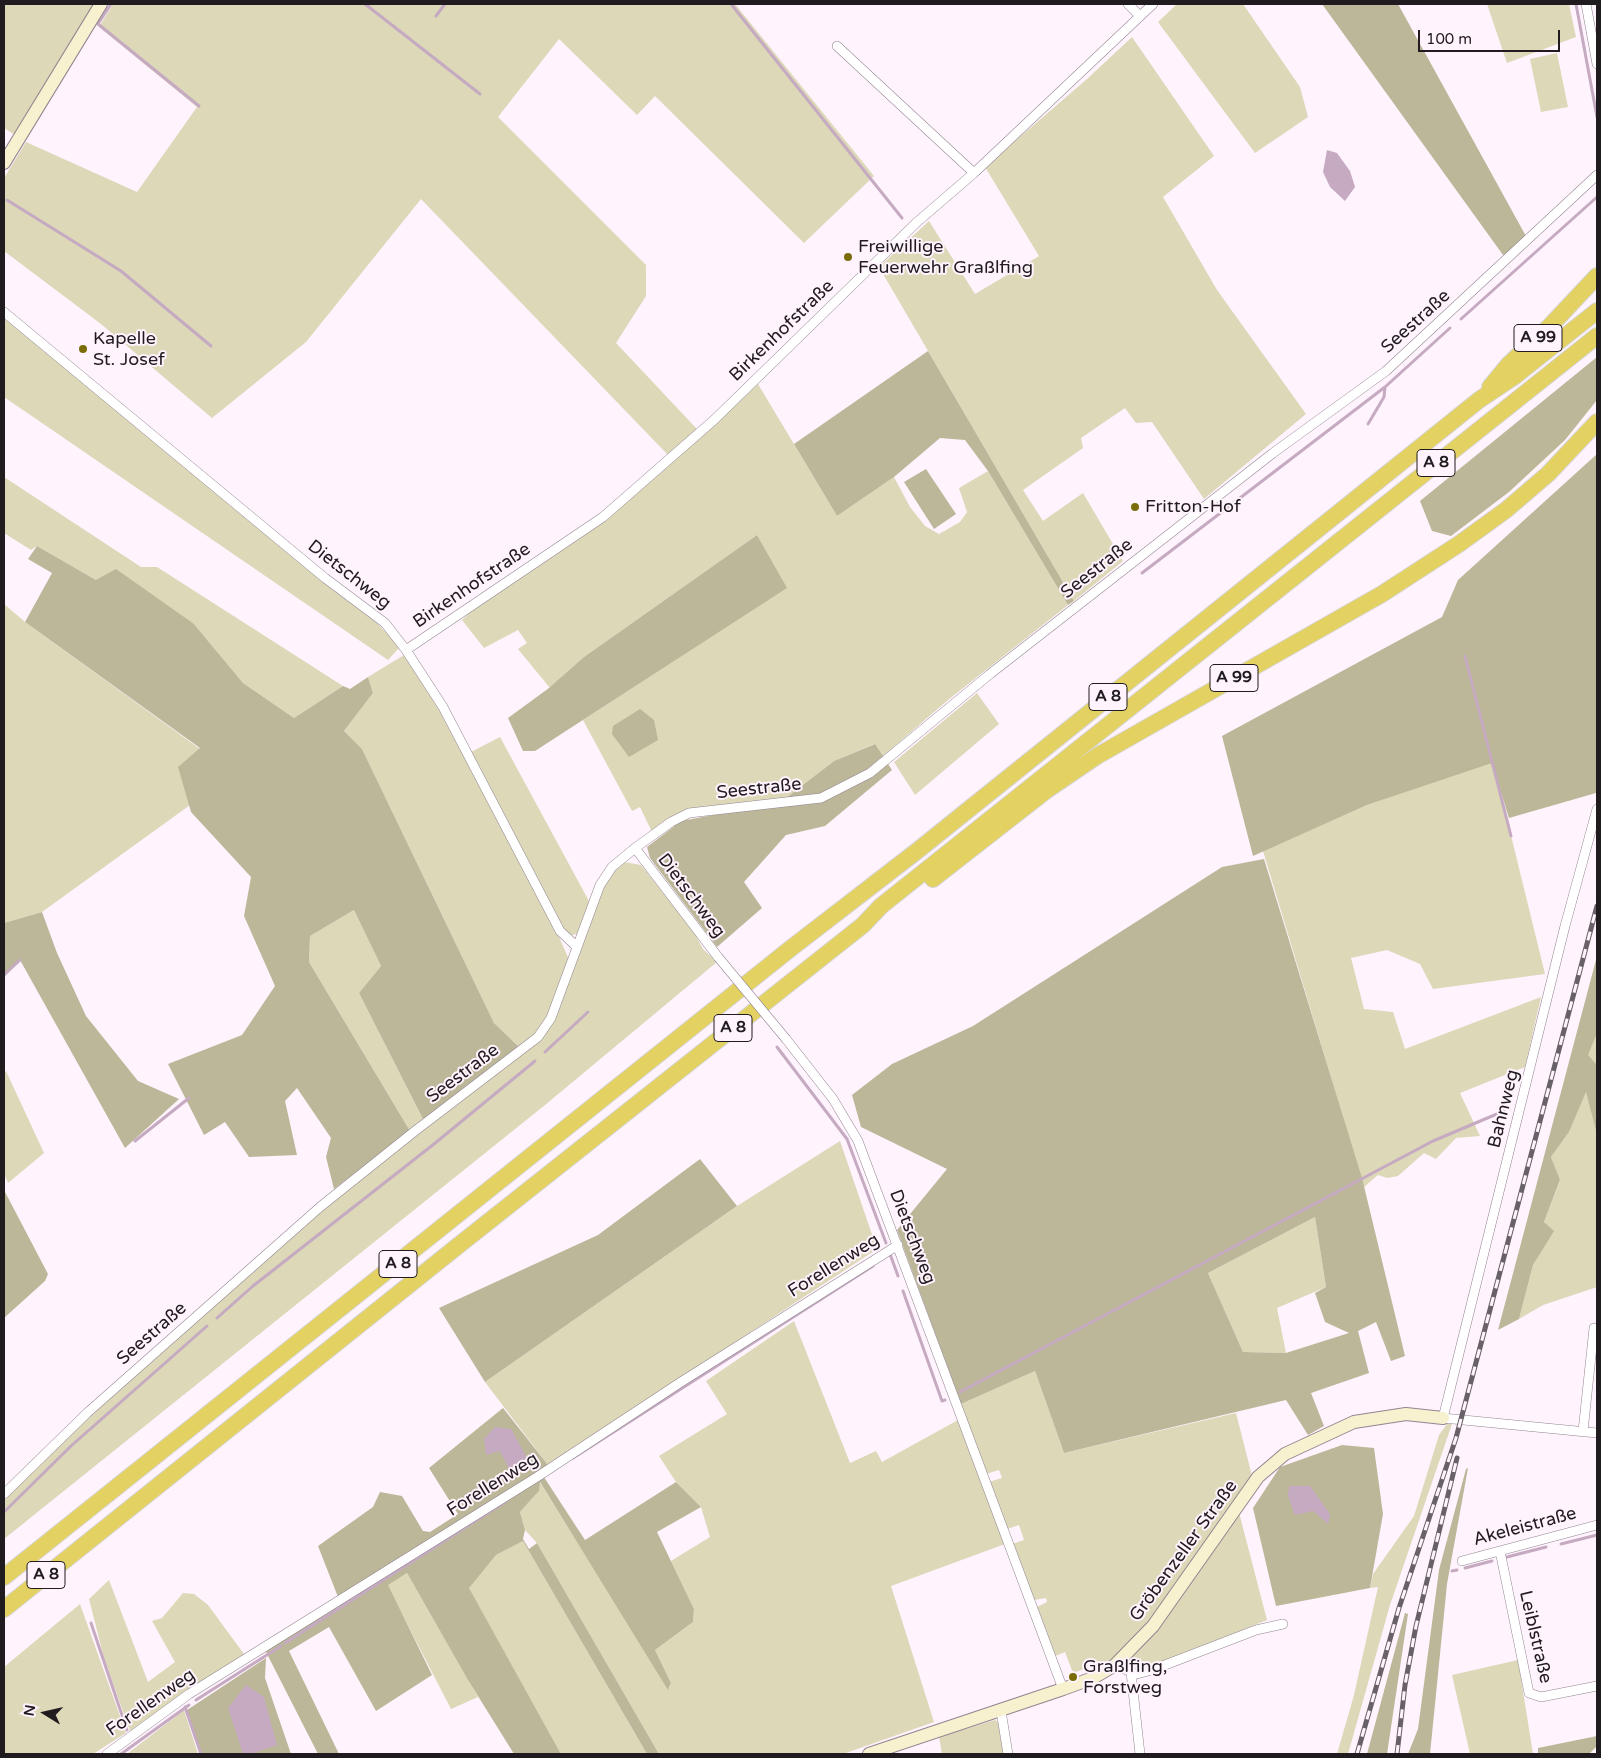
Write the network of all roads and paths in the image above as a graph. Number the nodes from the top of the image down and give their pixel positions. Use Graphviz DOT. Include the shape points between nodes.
graph roads {
  1 [pos="101,4"];
  2 [pos="1128,4"];
  3 [pos="1153,4"];
  4 [pos="1586,4"];
  5 [pos="1140,16"];
  6 [pos="837,46"];
  7 [pos="1597,64"];
  8 [pos="4,163"];
  9 [pos="974,173"];
  10 [pos="1597,175"];
  11 [pos="1597,276"];
  12 [pos="1597,310"];
  13 [pos="4,312"];
  14 [pos="1597,336"];
  15 [pos="1479,400"];
  16 [pos="1597,422"];
  17 [pos="406,650"];
  18 [pos="1597,809"];
  19 [pos="635,848"];
  20 [pos="863,925"];
  21 [pos="576,946"];
  22 [pos="898,1245"];
  23 [pos="1594,1328"];
  24 [pos="1594,1365"];
  25 [pos="1444,1418"];
  26 [pos="1583,1431"];
  27 [pos="1597,1433"];
  28 [pos="4,1494"];
  29 [pos="1597,1525"];
  30 [pos="1500,1551"];
  31 [pos="1462,1561"];
  32 [pos="4,1577"];
  33 [pos="4,1609"];
  34 [pos="1282,1624"];
  35 [pos="1115,1665"];
  36 [pos="1131,1672"];
  37 [pos="1597,1686"];
  38 [pos="1063,1689"];
  39 [pos="1001,1711"];
  40 [pos="107,1754"];
  41 [pos="869,1754"];
  42 [pos="1008,1754"];
  43 [pos="1140,1754"];
  1 -- 8 [label="street"];
  2 -- 5 [label="street"];
  3 -- 5 [label="street, Birkenhofstraße"];
  4 -- 7 [label="street"];
  5 -- 9 [label="street, Birkenhofstraße"];
  6 -- 9 [label="street"];
  9 -- 17 [label="street, Birkenhofstraße" via="916,223 715,419 603,517"];
  10 -- 19 [label="street, Seestraße" via="1386,371 1218,496 990,674 870,773 821,798 689,813"];
  11 -- 15 [label="highway, A 99" via="1509,364"];
  12 -- 15 [label="highway, A 8" via="1515,376"];
  13 -- 17 [label="street, Dietschweg" via="325,578 385,623"];
  14 -- 20 [label="highway, A 8" via="881,906"];
  15 -- 32 [label="highway, A 8"];
  16 -- 20 [label="highway, A 99" via="1548,474 1459,544 1382,594 1097,756 1047,790 887,914"];
  17 -- 21 [label="street, Dietschweg" via="443,707 560,931"];
  18 -- 25 [label="street, Bahnweg" via="1565,926"];
  19 -- 21 [label="street, Seestraße" via="612,867 600,885"];
  19 -- 22 [label="street, Dietschweg, bridge" via="833,1099 858,1141"];
  20 -- 33 [label="highway, A 8"];
  21 -- 28 [label="street, Seestraße" via="551,1018 538,1037 320,1207 87,1412"];
  22 -- 38 [label="street, Dietschweg"];
  22 -- 40 [label="street, Forellenweg" via="189,1694"];
  23 -- 24 [label="street"];
  24 -- 26 [label="street"];
  25 -- 26 [label="street"];
  25 -- 35 [label="street, Gröbenzeller Straße" via="1406,1414 1354,1422 1285,1454 1258,1477 1153,1626"];
  26 -- 27 [label="street"];
  29 -- 30 [label="street, Akeleistraße"];
  30 -- 31 [label="street, Akeleistraße"];
  30 -- 37 [label="street, Leiblstraße" via="1529,1693 1541,1697"];
  34 -- 36 [label="street" via="1256,1630 1152,1670 1137,1674"];
  35 -- 36 [label="street"];
  35 -- 38 [label="street, Gröbenzeller Straße" via="1093,1678"];
  36 -- 43 [label="street"];
  38 -- 39 [label="street, Gröbenzeller Straße"];
  39 -- 41 [label="street, Gröbenzeller Straße"];
  39 -- 42 [label="street"];
}
